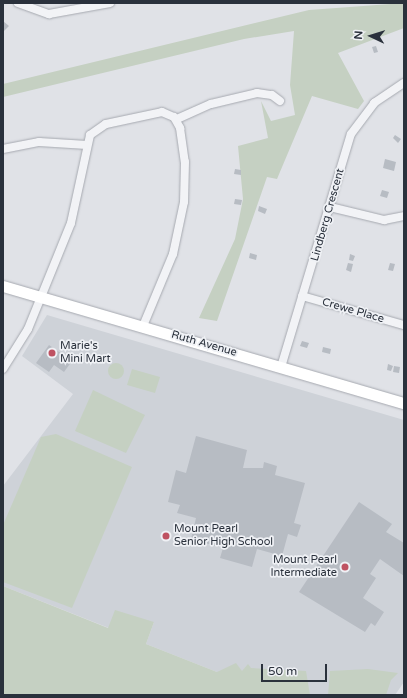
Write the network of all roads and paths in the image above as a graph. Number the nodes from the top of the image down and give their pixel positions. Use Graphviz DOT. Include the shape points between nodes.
graph roads {
  1 [pos="18,3"];
  2 [pos="110,3"];
  3 [pos="404,83"];
  4 [pos="280,101"];
  5 [pos="177,119"];
  6 [pos="87,145"];
  7 [pos="3,149"];
  8 [pos="330,207"];
  9 [pos="404,216"];
  10 [pos="3,286"];
  11 [pos="302,296"];
  12 [pos="40,297"];
  13 [pos="404,325"];
  14 [pos="143,326"];
  15 [pos="281,367"];
  16 [pos="3,369"];
  17 [pos="404,403"];
  1 -- 2 [label="street" via="49,14"];
  3 -- 8 [label="street, Lindberg Crescent" via="374,103 354,128"];
  4 -- 5 [label="street" via="257,93 210,104"];
  5 -- 6 [label="street" via="157,112 115,122 94,131"];
  5 -- 14 [label="street" via="186,162 183,216 173,254"];
  6 -- 7 [label="street" via="39,142"];
  6 -- 12 [label="street" via="74,214"];
  8 -- 9 [label="street" via="377,220"];
  8 -- 11 [label="street, Lindberg Crescent"];
  10 -- 12 [label="main road, Ruth Avenue"];
  11 -- 13 [label="street, Crewe Place"];
  11 -- 15 [label="street, Lindberg Crescent"];
  12 -- 14 [label="main road, Ruth Avenue"];
  12 -- 16 [label="street" via="24,335"];
  14 -- 15 [label="main road, Ruth Avenue"];
  15 -- 17 [label="main road, Ruth Avenue"];
}
